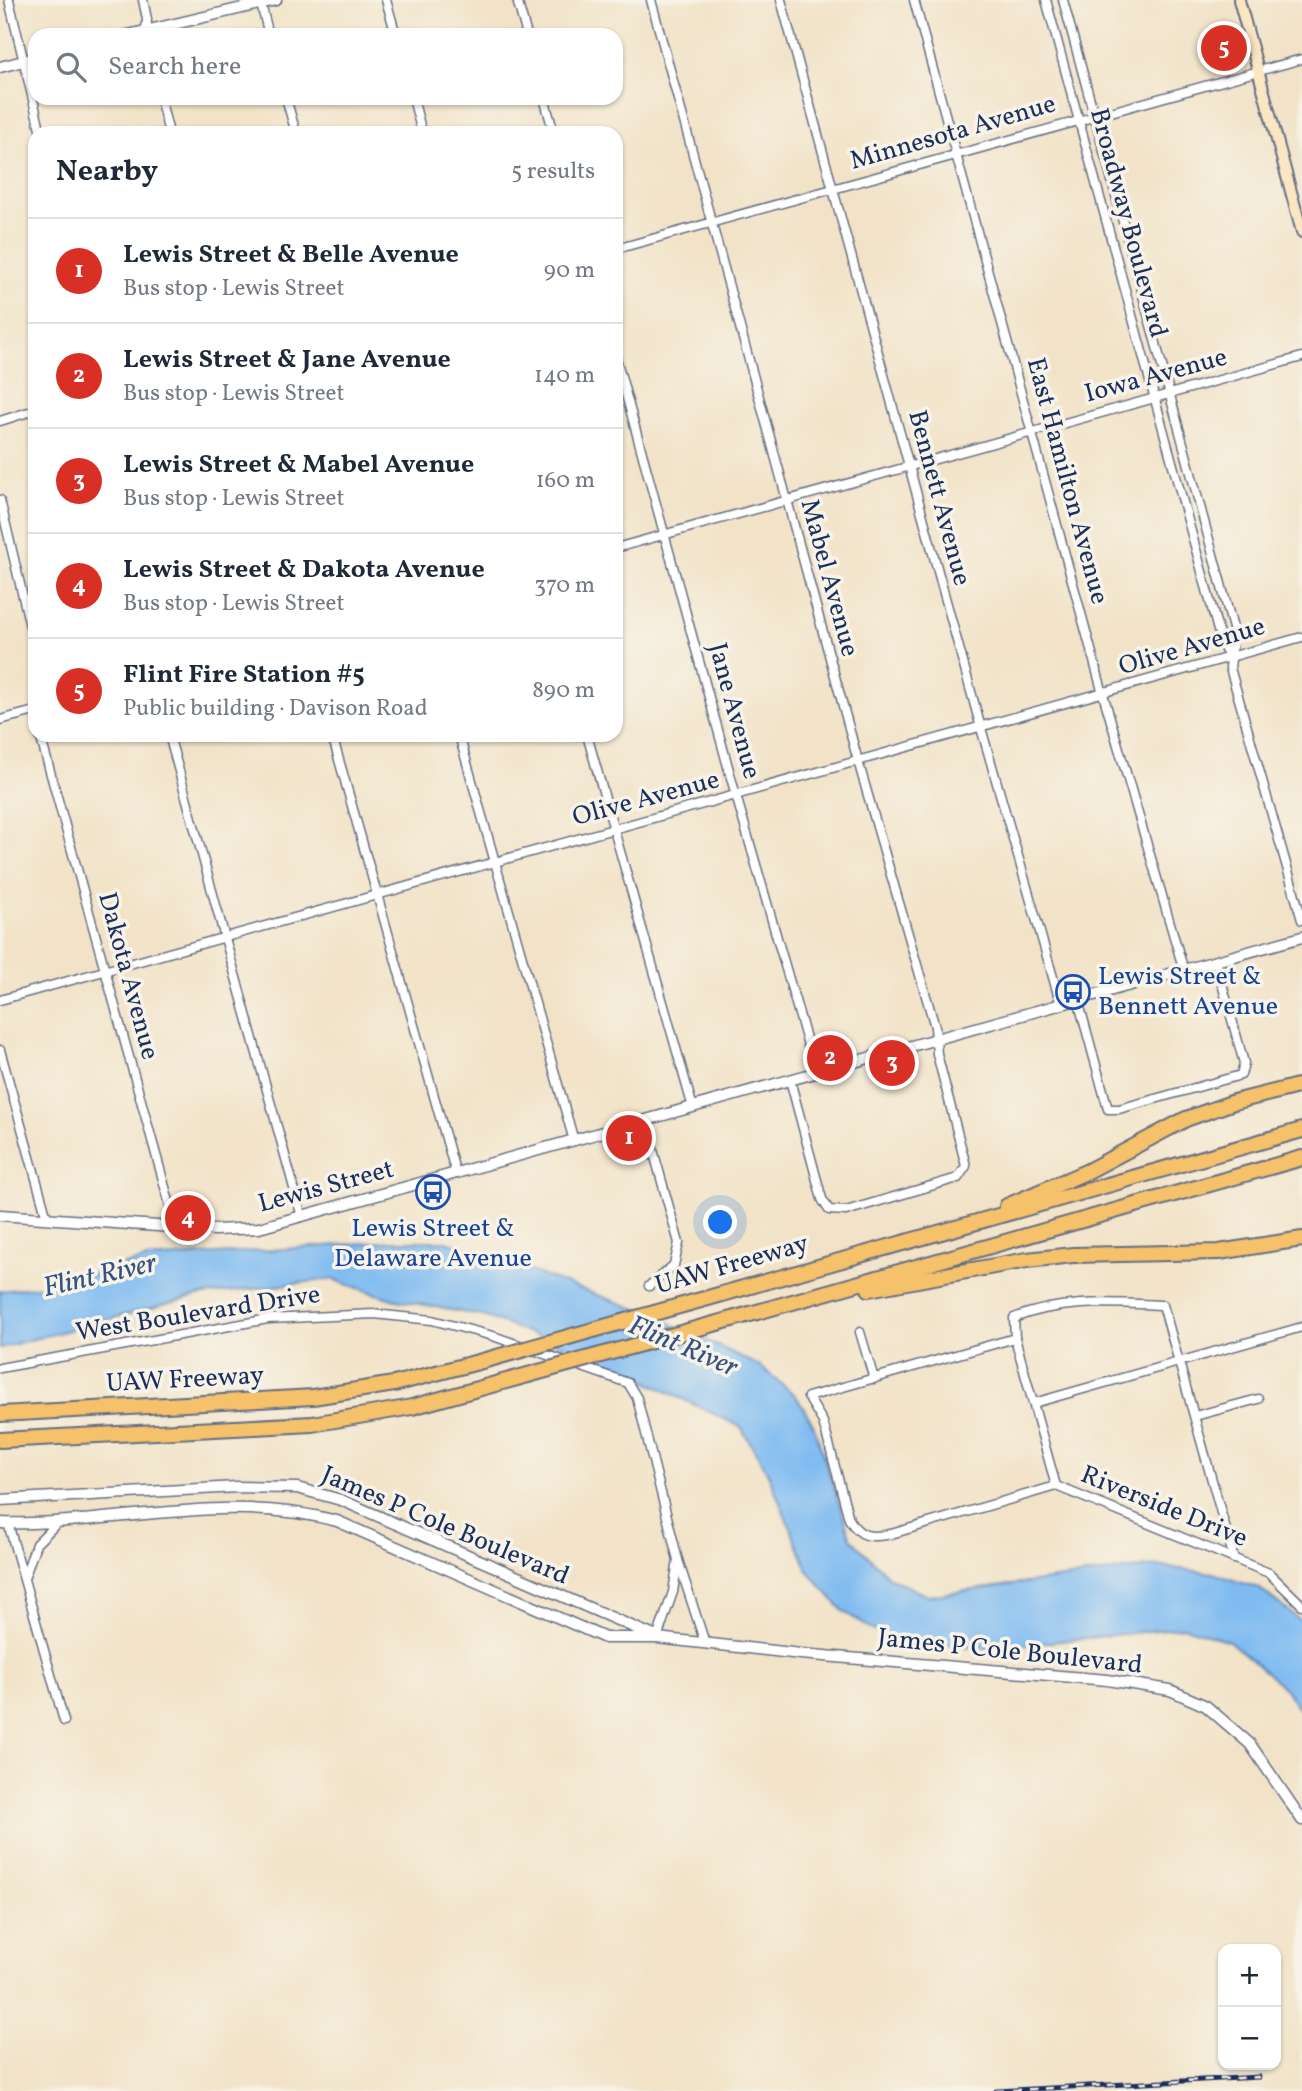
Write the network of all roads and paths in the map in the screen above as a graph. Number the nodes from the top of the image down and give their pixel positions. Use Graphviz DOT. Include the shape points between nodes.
graph roads {
  1 [pos="9,0"];
  2 [pos="143,0"];
  3 [pos="276,0"];
  4 [pos="386,0"];
  5 [pos="517,0"];
  6 [pos="651,0"];
  7 [pos="781,0"];
  8 [pos="914,0"];
  9 [pos="1046,0"];
  10 [pos="1063,0"];
  11 [pos="1239,0"];
  12 [pos="261,4"];
  13 [pos="146,28"];
  14 [pos="166,28"];
  15 [pos="267,28"];
  16 [pos="394,28"];
  17 [pos="525,28"];
  18 [pos="28,53"];
  19 [pos="28,59"];
  20 [pos="1302,59"];
  21 [pos="0,66"];
  22 [pos="1258,71"];
  23 [pos="37,105"];
  24 [pos="162,105"];
  25 [pos="288,105"];
  26 [pos="415,105"];
  27 [pos="546,105"];
  28 [pos="1095,115"];
  29 [pos="1079,120"];
  30 [pos="40,126"];
  31 [pos="167,126"];
  32 [pos="294,126"];
  33 [pos="420,126"];
  34 [pos="552,126"];
  35 [pos="957,155"];
  36 [pos="832,188"];
  37 [pos="711,222"];
  38 [pos="1302,232"];
  39 [pos="623,247"];
  40 [pos="1302,357"];
  41 [pos="623,384"];
  42 [pos="1170,394"];
  43 [pos="1154,398"];
  44 [pos="28,413"];
  45 [pos="0,421"];
  46 [pos="1032,432"];
  47 [pos="909,467"];
  48 [pos="0,500"];
  49 [pos="786,500"];
  50 [pos="1207,526"];
  51 [pos="1191,530"];
  52 [pos="664,534"];
  53 [pos="623,546"];
  54 [pos="28,618"];
  55 [pos="1302,637"];
  56 [pos="1230,658"];
  57 [pos="1103,694"];
  58 [pos="28,714"];
  59 [pos="0,720"];
  60 [pos="981,728"];
  61 [pos="42,742"];
  62 [pos="171,742"];
  63 [pos="334,742"];
  64 [pos="461,742"];
  65 [pos="589,742"];
  66 [pos="858,761"];
  67 [pos="736,796"];
  68 [pos="613,830"];
  69 [pos="494,863"];
  70 [pos="376,895"];
  71 [pos="1302,920"];
  72 [pos="224,937"];
  73 [pos="1302,937"];
  74 [pos="1216,962"];
  75 [pos="105,971"];
  76 [pos="1184,971"];
  77 [pos="0,1000"];
  78 [pos="1078,1000"];
  79 [pos="1061,1005"];
  80 [pos="936,1040"];
  81 [pos="0,1049"];
  82 [pos="816,1073"];
  83 [pos="790,1080"];
  84 [pos="1302,1085"];
  85 [pos="693,1108"];
  86 [pos="646,1121"];
  87 [pos="1302,1130"];
  88 [pos="574,1141"];
  89 [pos="1302,1158"];
  90 [pos="456,1174"];
  91 [pos="0,1215"];
  92 [pos="302,1217"];
  93 [pos="47,1218"];
  94 [pos="176,1227"];
  95 [pos="950,1230"];
  96 [pos="1302,1239"];
  97 [pos="649,1286"];
  98 [pos="775,1307"];
  99 [pos="1302,1327"];
  100 [pos="860,1332"];
  101 [pos="1015,1338"];
  102 [pos="1178,1362"];
  103 [pos="0,1368"];
  104 [pos="874,1379"];
  105 [pos="1258,1399"];
  106 [pos="1034,1403"];
  107 [pos="0,1414"];
  108 [pos="1195,1416"];
  109 [pos="0,1440"];
  110 [pos="1056,1486"];
  111 [pos="0,1500"];
  112 [pos="61,1519"];
  113 [pos="4,1523"];
  114 [pos="1234,1559"];
  115 [pos="678,1560"];
  116 [pos="25,1576"];
  117 [pos="1302,1605"];
  118 [pos="657,1637"];
  119 [pos="705,1643"];
  120 [pos="64,1721"];
  121 [pos="1302,1820"];
  1 -- 18 [label="street"];
  2 -- 13 [label="street"];
  3 -- 12 [label="street"];
  4 -- 16 [label="street"];
  5 -- 17 [label="street"];
  6 -- 37 [label="street, Mabel Avenue"];
  7 -- 36 [label="street, Bennett Avenue"];
  8 -- 35 [label="street, East Hamilton Avenue"];
  9 -- 29 [label="street, Broadway Boulevard"];
  10 -- 28 [label="street, Broadway Boulevard"];
  11 -- 22 [label="main road"];
  12 -- 14 [label="street"];
  12 -- 15 [label="street"];
  19 -- 21 [label="street"];
  20 -- 22 [label="street, Minnesota Avenue"];
  22 -- 28 [label="street, Minnesota Avenue"];
  22 -- 38 [label="main road"];
  23 -- 30 [label="street"];
  24 -- 31 [label="street"];
  25 -- 32 [label="street"];
  26 -- 33 [label="street"];
  27 -- 34 [label="street"];
  28 -- 29 [label="street, Minnesota Avenue"];
  28 -- 42 [label="street, Broadway Boulevard"];
  29 -- 35 [label="street, Minnesota Avenue"];
  29 -- 43 [label="street, Broadway Boulevard"];
  35 -- 36 [label="street, Minnesota Avenue"];
  35 -- 46 [label="street, East Hamilton Avenue"];
  36 -- 37 [label="street, Minnesota Avenue"];
  36 -- 47 [label="street, Bennett Avenue"];
  37 -- 39 [label="street, Minnesota Avenue"];
  37 -- 49 [label="street, Mabel Avenue"];
  40 -- 42 [label="street, Iowa Avenue"];
  41 -- 52 [label="street, Jane Avenue"];
  42 -- 43 [label="street, Iowa Avenue"];
  42 -- 50 [label="street, Broadway Boulevard"];
  43 -- 46 [label="street, Iowa Avenue"];
  43 -- 51 [label="street, Broadway Boulevard"];
  44 -- 45 [label="street"];
  46 -- 47 [label="street, Iowa Avenue"];
  46 -- 57 [label="street, East Hamilton Avenue"];
  47 -- 49 [label="street, Iowa Avenue"];
  47 -- 60 [label="street, Bennett Avenue"];
  48 -- 54 [label="street"];
  49 -- 52 [label="street, Iowa Avenue"];
  49 -- 66 [label="street, Mabel Avenue"];
  50 -- 51 [label="street"];
  50 -- 56 [label="street, Broadway Boulevard" via="1234,632"];
  51 -- 56 [label="street, Broadway Boulevard" via="1222,645"];
  52 -- 53 [label="street, Iowa Avenue"];
  52 -- 67 [label="street, Jane Avenue"];
  55 -- 56 [label="street, Olive Avenue"];
  56 -- 57 [label="street, Olive Avenue"];
  56 -- 71 [label="street, Broadway Boulevard"];
  57 -- 60 [label="street, Olive Avenue"];
  57 -- 76 [label="street, East Hamilton Avenue"];
  58 -- 59 [label="street"];
  60 -- 66 [label="street, Olive Avenue"];
  60 -- 79 [label="street, Bennett Avenue"];
  61 -- 75 [label="street, Dakota Avenue"];
  62 -- 72 [label="street"];
  63 -- 70 [label="street"];
  64 -- 69 [label="street"];
  65 -- 68 [label="street"];
  66 -- 67 [label="street, Olive Avenue"];
  66 -- 80 [label="street, Mabel Avenue"];
  67 -- 68 [label="street, Olive Avenue"];
  67 -- 82 [label="street, Jane Avenue"];
  68 -- 69 [label="street, Olive Avenue"];
  68 -- 85 [label="street"];
  69 -- 70 [label="street, Olive Avenue"];
  69 -- 88 [label="street"];
  70 -- 72 [label="street, Olive Avenue"];
  70 -- 90 [label="street"];
  72 -- 75 [label="street, Olive Avenue"];
  72 -- 92 [label="street"];
  73 -- 74 [label="street, Lewis Street"];
  74 -- 76 [label="street, Lewis Street"];
  74 -- 78 [label="street" via="1244,1063 1241,1075 1119,1109 1108,1109"];
  75 -- 77 [label="street, Olive Avenue"];
  75 -- 94 [label="street, Dakota Avenue"];
  76 -- 78 [label="street, Lewis Street"];
  78 -- 79 [label="street, Lewis Street"];
  79 -- 80 [label="street, Lewis Street"];
  80 -- 82 [label="street, Lewis Street"];
  80 -- 83 [label="street, Mabel Avenue" via="965,1166 958,1178 846,1211 829,1210 822,1199"];
  81 -- 93 [label="street"];
  82 -- 83 [label="street, Lewis Street"];
  83 -- 85 [label="street, Lewis Street"];
  84 -- 95 [label="highway" via="1186,1119 1080,1175"];
  85 -- 86 [label="street, Lewis Street"];
  86 -- 88 [label="street, Lewis Street"];
  86 -- 97 [label="street" via="679,1242 674,1265"];
  87 -- 95 [label="highway, UAW Freeway"];
  88 -- 90 [label="street, Lewis Street"];
  89 -- 98 [label="highway, UAW Freeway"];
  90 -- 92 [label="street, Lewis Street"];
  91 -- 93 [label="street, Lewis Street"];
  92 -- 94 [label="street, Lewis Street" via="237,1230"];
  93 -- 94 [label="street, Lewis Street"];
  95 -- 107 [label="highway, UAW Freeway, bridge" via="394,1384 313,1397"];
  96 -- 98 [label="highway" via="1219,1252 1027,1260"];
  98 -- 109 [label="highway, UAW Freeway, bridge" via="399,1410 312,1424"];
  99 -- 102 [label="street"];
  100 -- 104 [label="street"];
  101 -- 102 [label="street" via="1014,1318 1033,1310 1073,1304 1163,1305"];
  101 -- 104 [label="street"];
  101 -- 106 [label="street"];
  102 -- 106 [label="street"];
  102 -- 108 [label="street"];
  103 -- 115 [label="street, West Boulevard Drive" via="268,1320 374,1314 432,1320 493,1336 628,1383 637,1398"];
  104 -- 110 [label="street, Riverside Drive" via="808,1397 823,1422 849,1519 862,1535 891,1534"];
  105 -- 108 [label="street"];
  106 -- 110 [label="street"];
  108 -- 114 [label="street"];
  110 -- 114 [label="street, Riverside Drive"];
  111 -- 113 [label="street"];
  111 -- 118 [label="street, James P Cole Boulevard" via="297,1488 341,1500"];
  112 -- 113 [label="street, James P Cole Boulevard"];
  112 -- 116 [label="street" via="36,1544"];
  112 -- 118 [label="street, James P Cole Boulevard" via="240,1507 298,1510 349,1526 604,1638"];
  113 -- 116 [label="street"];
  114 -- 117 [label="street, Riverside Drive" via="1269,1573"];
  115 -- 118 [label="street" via="673,1592"];
  115 -- 119 [label="street"];
  116 -- 120 [label="street"];
  118 -- 119 [label="street, James P Cole Boulevard"];
  119 -- 121 [label="street, James P Cole Boulevard" via="1107,1680 1170,1690 1206,1706 1250,1744"];
}
